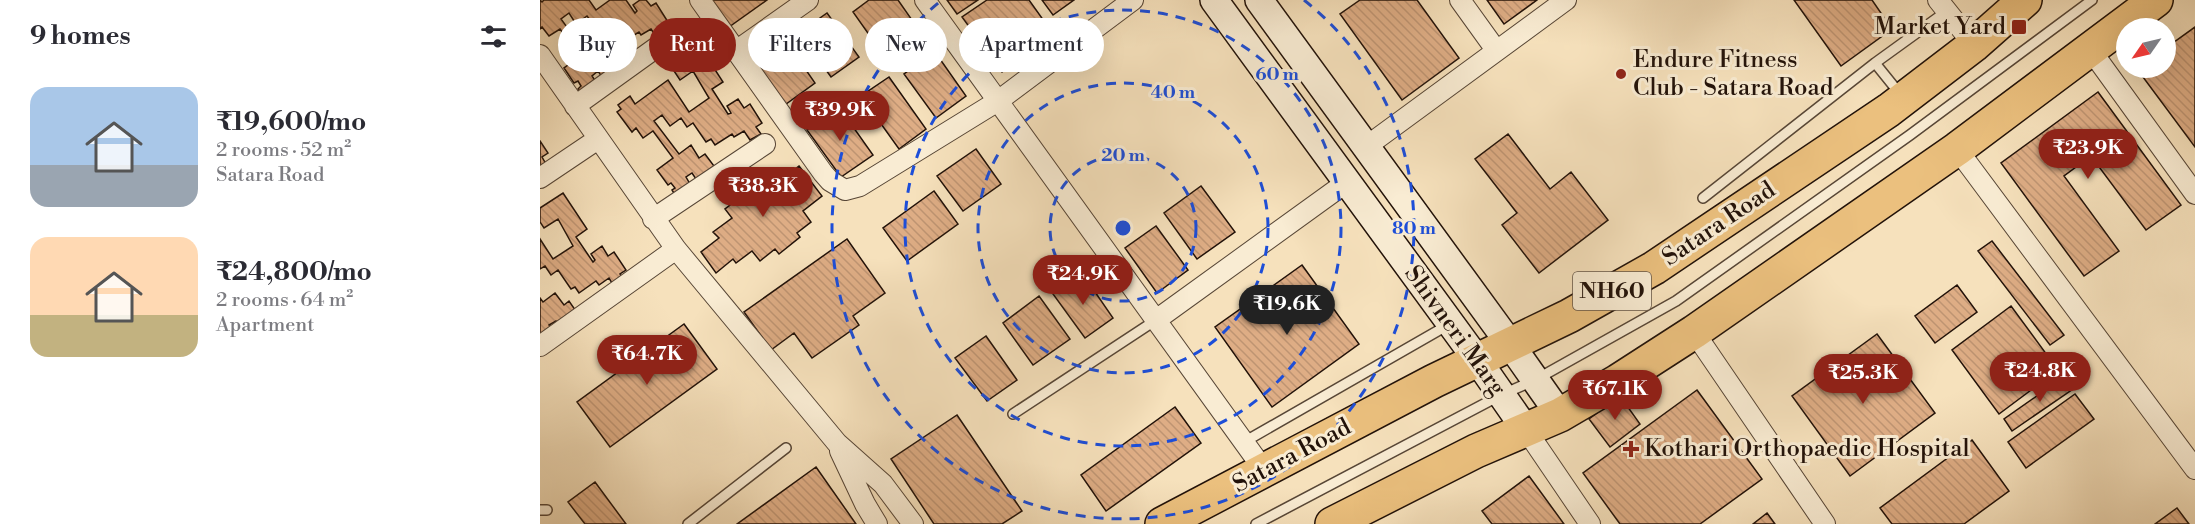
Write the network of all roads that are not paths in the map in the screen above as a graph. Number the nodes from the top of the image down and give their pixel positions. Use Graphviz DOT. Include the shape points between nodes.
graph roads {
  1 [pos="700,0"];
  2 [pos="808,0"];
  3 [pos="925,0"];
  4 [pos="1134,0"];
  5 [pos="1214,0"];
  6 [pos="1260,0"];
  7 [pos="1460,0"];
  8 [pos="1566,0"];
  9 [pos="2025,0"];
  10 [pos="2092,0"];
  11 [pos="2156,0"];
  12 [pos="1942,5"];
  13 [pos="713,18"];
  14 [pos="1974,45"];
  15 [pos="2090,49"];
  16 [pos="1497,50"];
  17 [pos="736,51"];
  18 [pos="649,53"];
  19 [pos="540,55"];
  20 [pos="1875,63"];
  21 [pos="1904,99"];
  22 [pos="998,101"];
  23 [pos="575,106"];
  24 [pos="598,139"];
  25 [pos="765,144"];
  26 [pos="1367,146"];
  27 [pos="1957,149"];
  28 [pos="540,177"];
  29 [pos="1347,182"];
  30 [pos="2192,185"];
  31 [pos="1703,198"];
  32 [pos="653,219"];
  33 [pos="676,249"];
  34 [pos="1156,320"];
  35 [pos="1450,324"];
  36 [pos="1694,332"];
  37 [pos="1510,344"];
  38 [pos="540,345"];
  39 [pos="1478,361"];
  40 [pos="1535,380"];
  41 [pos="1501,395"];
  42 [pos="1013,414"];
  43 [pos="1560,415"];
  44 [pos="1526,430"];
  45 [pos="1244,442"];
  46 [pos="837,443"];
  47 [pos="786,448"];
  48 [pos="1264,470"];
  49 [pos="2195,470"];
  50 [pos="688,524"];
  51 [pos="878,524"];
  52 [pos="914,524"];
  53 [pos="1162,524"];
  54 [pos="1257,524"];
  55 [pos="1332,524"];
  56 [pos="1590,524"];
  57 [pos="1825,524"];
  1 -- 13 [label="street"];
  2 -- 17 [label="street"];
  3 -- 22 [label="street"];
  4 -- 22 [label="street"];
  5 -- 29 [label="main road, Shivneri Marg"];
  6 -- 26 [label="main road, Shivneri Marg"];
  7 -- 16 [label="street"];
  8 -- 16 [label="street"];
  9 -- 14 [label="highway, Satara Road / NH60"];
  10 -- 40 [label="lane" via="1676,301"];
  11 -- 15 [label="highway"];
  12 -- 14 [label="street"];
  12 -- 20 [label="lane"];
  14 -- 21 [label="highway, Satara Road / NH60"];
  15 -- 27 [label="highway"];
  15 -- 30 [label="street"];
  16 -- 26 [label="street"];
  17 -- 22 [label="street" via="823,173 845,190 860,186"];
  18 -- 23 [label="street"];
  19 -- 23 [label="street"];
  20 -- 21 [label="lane"];
  20 -- 31 [label="lane"];
  21 -- 37 [label="highway, Satara Road / NH60" via="1654,268"];
  22 -- 34 [label="street"];
  23 -- 24 [label="street"];
  24 -- 28 [label="street"];
  24 -- 32 [label="street"];
  25 -- 32 [label="street"];
  26 -- 37 [label="main road, Shivneri Marg"];
  27 -- 36 [label="highway"];
  27 -- 49 [label="street"];
  29 -- 34 [label="street"];
  29 -- 35 [label="main road, Shivneri Marg"];
  32 -- 33 [label="street"];
  33 -- 38 [label="street"];
  33 -- 46 [label="street"];
  34 -- 42 [label="lane"];
  34 -- 45 [label="street"];
  35 -- 39 [label="main road, Shivneri Marg"];
  35 -- 45 [label="lane"];
  36 -- 43 [label="highway"];
  36 -- 57 [label="street"];
  37 -- 39 [label="highway, Satara Road / NH60"];
  37 -- 40 [label="main road, Shivneri Marg"];
  39 -- 41 [label="main road, Shivneri Marg"];
  39 -- 48 [label="highway, Satara Road / NH60"];
  40 -- 41 [label="lane"];
  40 -- 43 [label="main road, Shivneri Marg"];
  41 -- 44 [label="main road, Shivneri Marg"];
  41 -- 54 [label="lane"];
  43 -- 44 [label="highway"];
  44 -- 55 [label="highway" via="1476,451 1366,512"];
  44 -- 56 [label="street"];
  45 -- 48 [label="street"];
  46 -- 51 [label="street"];
  46 -- 52 [label="street" via="883,484"];
  47 -- 50 [label="lane"];
  48 -- 53 [label="highway, Satara Road / NH60"];
}
